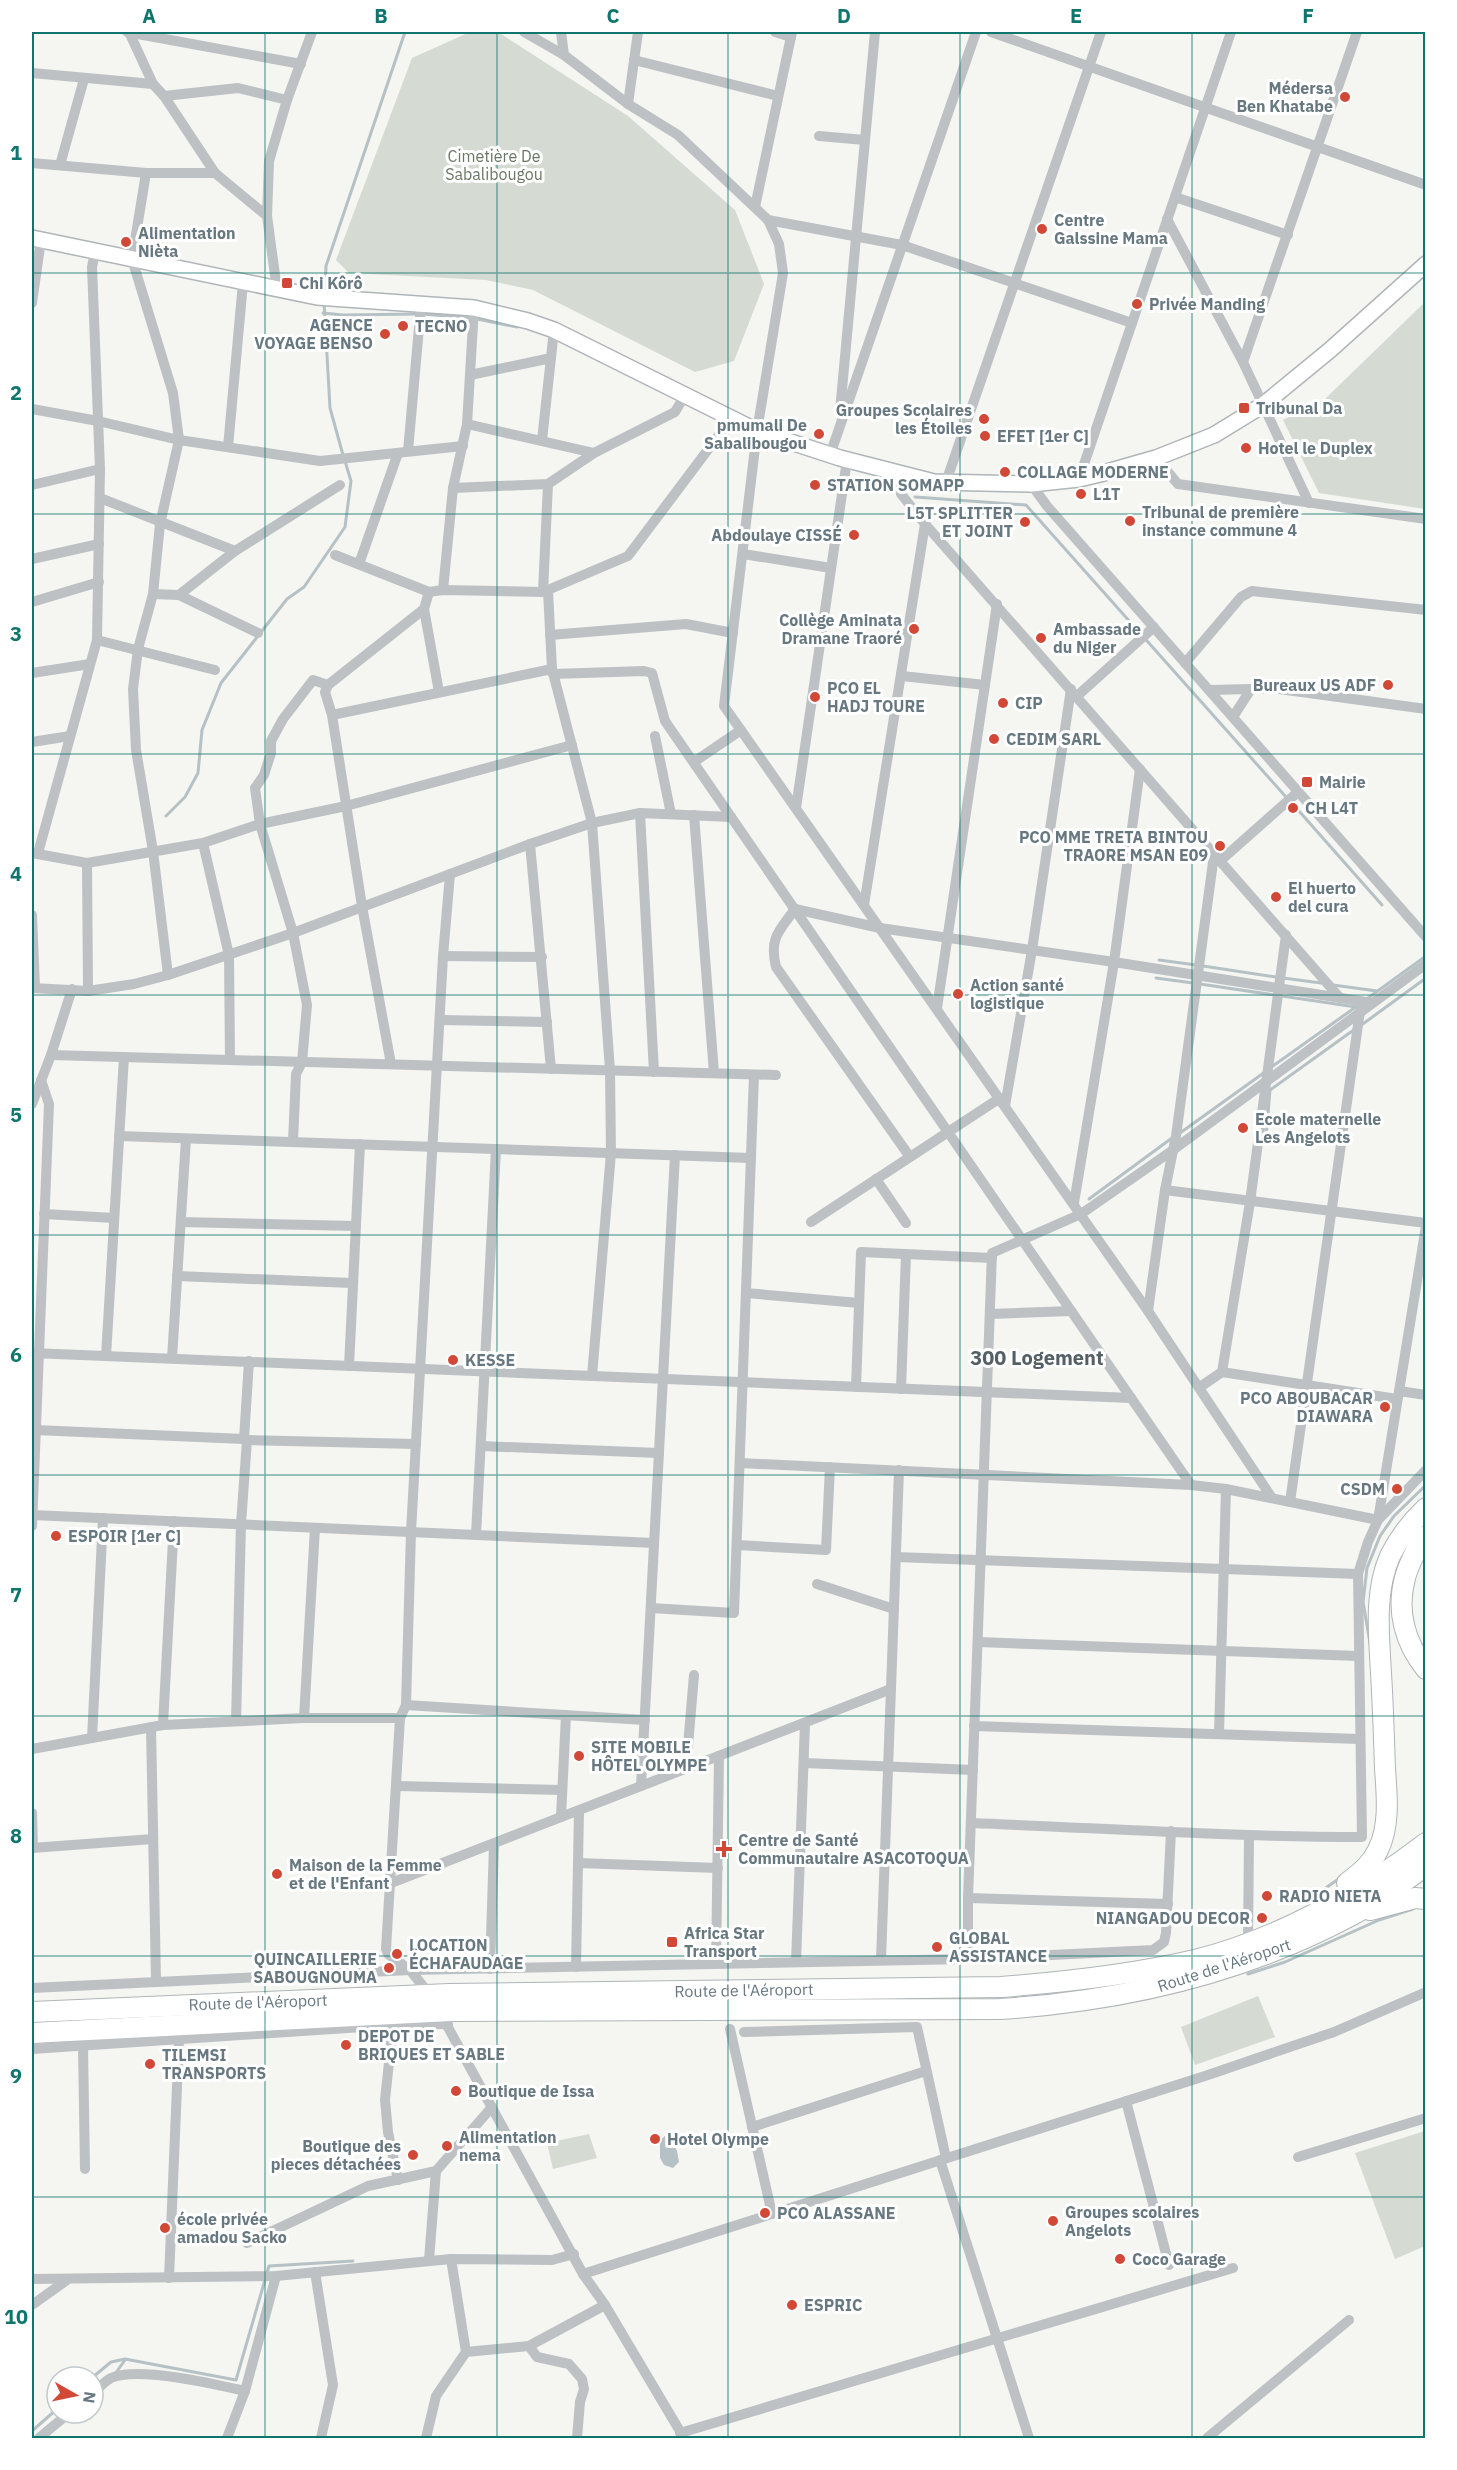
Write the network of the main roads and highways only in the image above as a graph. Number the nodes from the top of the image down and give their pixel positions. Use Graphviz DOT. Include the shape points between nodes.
graph roads {
  1 [pos="36,239"];
  2 [pos="1425,264"];
  3 [pos="1425,1508"];
  4 [pos="1425,1536"];
  5 [pos="1425,1670"];
  6 [pos="1425,1843"];
  7 [pos="1425,1866"];
  8 [pos="1425,1899"];
  9 [pos="1355,1913"];
  10 [pos="1252,1941"];
  11 [pos="440,2010"];
  12 [pos="32,2012"];
  13 [pos="32,2033"];
  1 -- 2 [label="main road" via="323,298 474,308 528,321 554,330 757,431 830,455 934,482 1031,484 1079,479 1156,458 1214,435 1263,405"];
  3 -- 10 [label="highway" via="1390,1557 1380,1595 1387,1802 1385,1829 1378,1850 1366,1868 1343,1886"];
  4 -- 5 [label="highway" via="1405,1578 1401,1619 1413,1654"];
  6 -- 10 [label="highway, Route de l'Aéroport" via="1339,1900"];
  7 -- 9 [label="highway, Route de l'Aéroport"];
  8 -- 9 [label="highway"];
  9 -- 11 [label="highway, Route de l'Aéroport" via="1285,1947 1193,1979 1057,2005 988,2009"];
  10 -- 11 [label="highway, Route de l'Aéroport" via="1197,1959 1079,1981"];
  11 -- 12 [label="highway, Route de l'Aéroport"];
  11 -- 13 [label="highway, Route de l'Aéroport"];
}
